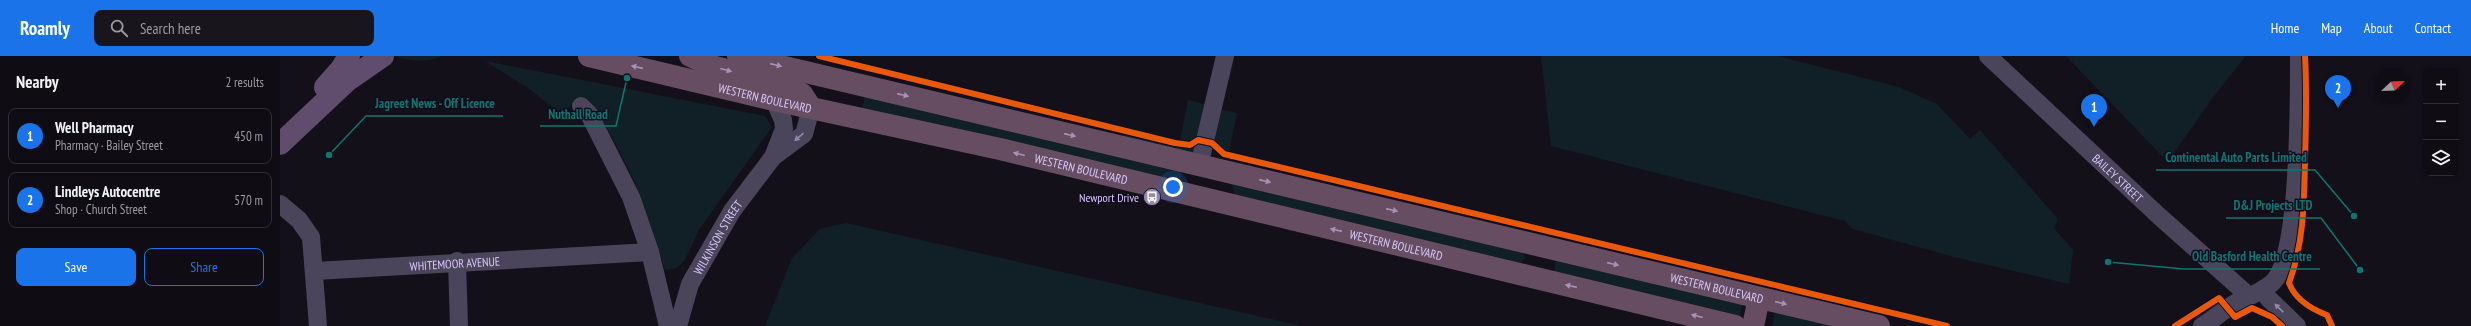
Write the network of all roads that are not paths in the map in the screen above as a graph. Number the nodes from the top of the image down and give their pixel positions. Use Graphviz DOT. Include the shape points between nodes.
graph roads {
  1 [pos="383,56"];
  2 [pos="589,56"];
  3 [pos="690,56"];
  4 [pos="738,56"];
  5 [pos="1225,56"];
  6 [pos="1988,56"];
  7 [pos="2299,56"];
  8 [pos="344,60"];
  9 [pos="774,100"];
  10 [pos="582,106"];
  11 [pos="811,108"];
  12 [pos="280,137"];
  13 [pos="280,144"];
  14 [pos="773,157"];
  15 [pos="1199,166"];
  16 [pos="1190,196"];
  17 [pos="280,204"];
  18 [pos="1534,245"];
  19 [pos="650,252"];
  20 [pos="457,261"];
  21 [pos="315,271"];
  22 [pos="1526,275"];
  23 [pos="2256,293"];
  24 [pos="1760,298"];
  25 [pos="318,326"];
  26 [pos="459,326"];
  27 [pos="668,326"];
  28 [pos="678,326"];
  29 [pos="1735,326"];
  30 [pos="1753,326"];
  31 [pos="1879,326"];
  32 [pos="2202,326"];
  33 [pos="2297,326"];
  1 -- 13 [label="main road" via="347,81"];
  9 -- 2 [label="highway, WESTERN BOULEVARD, one-way"];
  3 -- 11 [label="highway, one-way" via="715,67 783,85 802,94"];
  4 -- 15 [label="highway, WESTERN BOULEVARD, one-way"];
  5 -- 15 [label="street"];
  6 -- 23 [label="street, BAILEY STREET" via="2159,216"];
  7 -- 23 [label="street" via="2292,228 2280,271 2275,280"];
  8 -- 12 [label="main road"];
  9 -- 11 [label="highway, WESTERN BOULEVARD"];
  9 -- 14 [label="street, WILKINSON STREET" via="784,129"];
  10 -- 19 [label="street" via="589,114 631,197"];
  11 -- 14 [label="street, WILKINSON STREET, one-way" via="804,134"];
  16 -- 11 [label="highway, WESTERN BOULEVARD, one-way" via="1000,149"];
  14 -- 28 [label="street, WILKINSON STREET" via="732,211 690,284"];
  15 -- 16 [label="highway"];
  15 -- 18 [label="highway, WESTERN BOULEVARD, one-way"];
  22 -- 16 [label="highway, WESTERN BOULEVARD, one-way"];
  17 -- 21 [label="street" via="299,220 311,237"];
  18 -- 22 [label="highway"];
  18 -- 24 [label="highway, WESTERN BOULEVARD, one-way"];
  19 -- 20 [label="street, WHITEMOOR AVENUE"];
  19 -- 27 [label="street"];
  20 -- 21 [label="street, WHITEMOOR AVENUE"];
  20 -- 26 [label="street"];
  21 -- 25 [label="street"];
  29 -- 22 [label="highway, WESTERN BOULEVARD, one-way"];
  23 -- 32 [label="street"];
  33 -- 23 [label="street, BAILEY STREET, one-way" via="2268,298"];
  24 -- 30 [label="highway"];
  24 -- 31 [label="highway, WESTERN BOULEVARD, one-way"];
}
